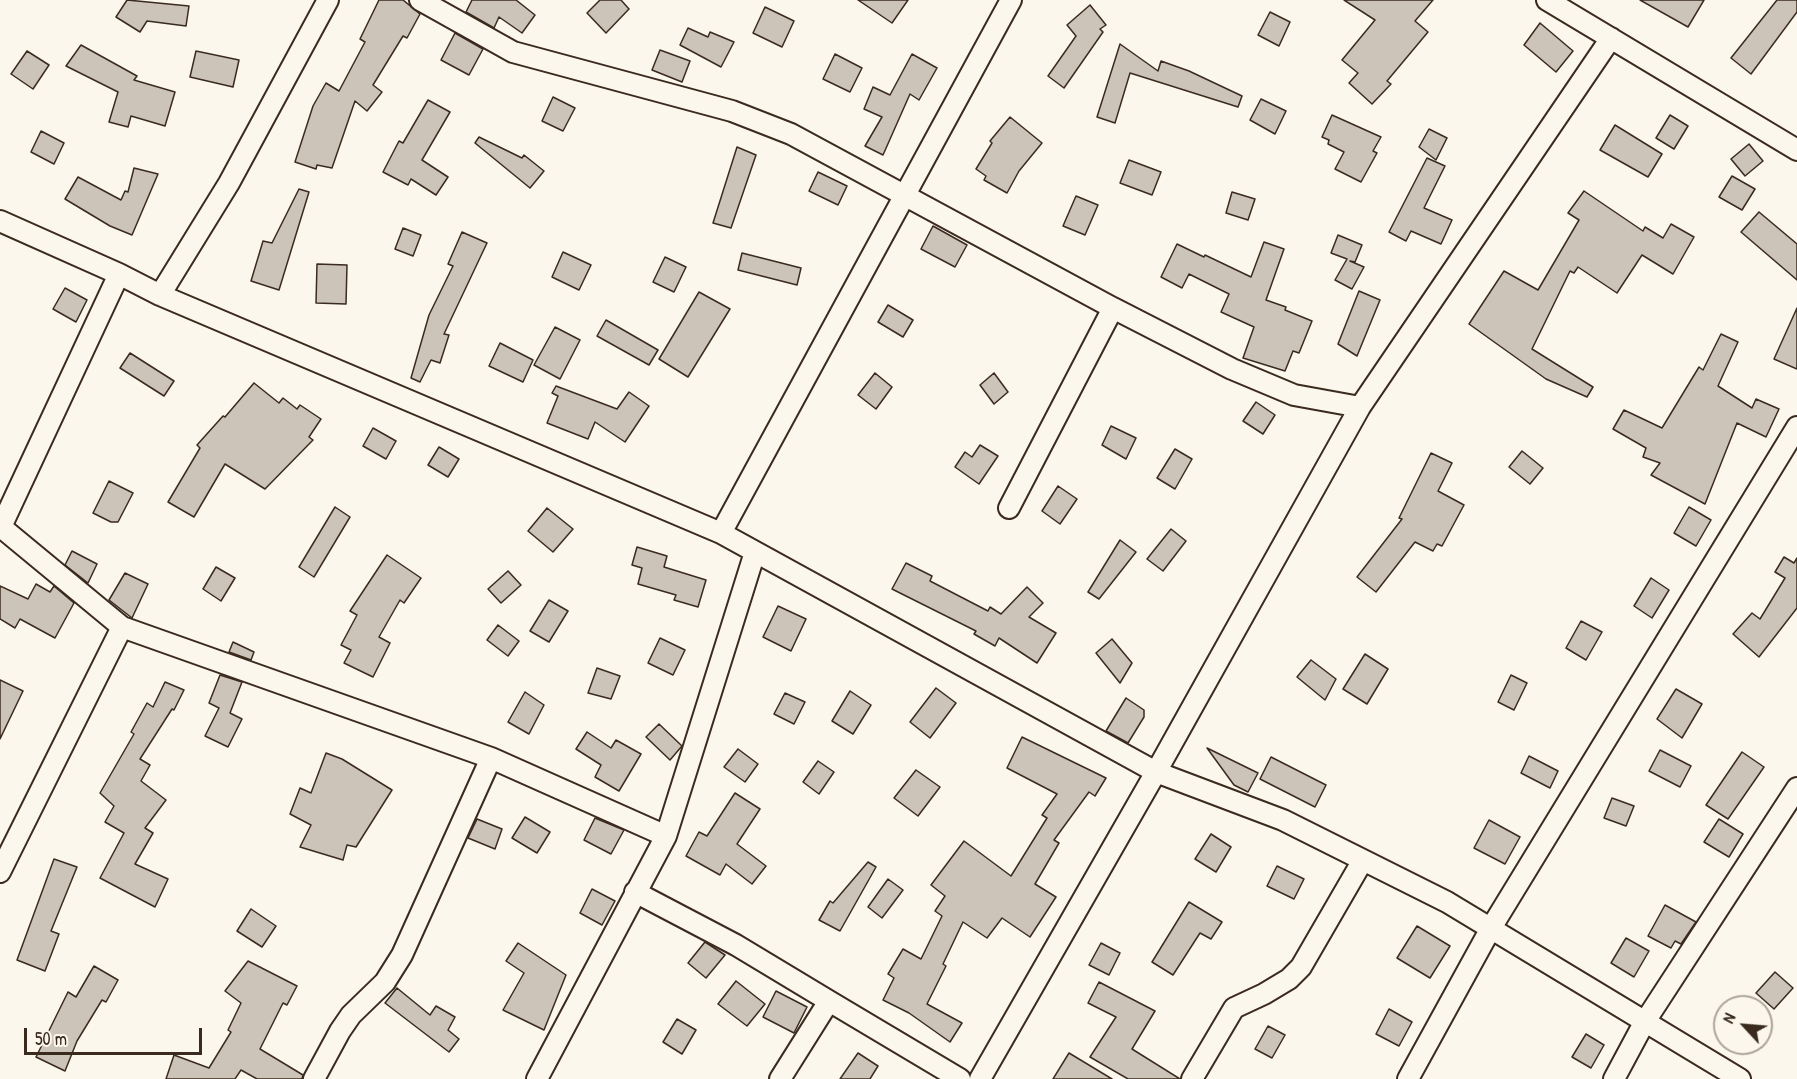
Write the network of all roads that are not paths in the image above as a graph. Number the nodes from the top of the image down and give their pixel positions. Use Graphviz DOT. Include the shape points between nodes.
graph roads {
  1 [pos="328,0"];
  2 [pos="420,0"];
  3 [pos="1011,0"];
  4 [pos="1547,0"];
  5 [pos="1611,38"];
  6 [pos="1797,150"];
  7 [pos="904,194"];
  8 [pos="0,221"];
  9 [pos="119,274"];
  10 [pos="160,295"];
  11 [pos="1113,308"];
  12 [pos="1360,407"];
  13 [pos="1797,427"];
  14 [pos="1009,508"];
  15 [pos="1,528"];
  16 [pos="721,533"];
  17 [pos="755,552"];
  18 [pos="122,627"];
  19 [pos="491,758"];
  20 [pos="1156,772"];
  21 [pos="1797,788"];
  22 [pos="666,836"];
  23 [pos="1363,860"];
  24 [pos="0,872"];
  25 [pos="635,892"];
  26 [pos="1491,928"];
  27 [pos="829,1001"];
  28 [pos="1644,1023"];
  29 [pos="314,1079"];
  30 [pos="537,1079"];
  31 [pos="780,1079"];
  32 [pos="960,1079"];
  33 [pos="980,1079"];
  34 [pos="1192,1079"];
  35 [pos="1408,1079"];
  36 [pos="1614,1079"];
  37 [pos="1740,1079"];
  1 -- 10 [label="street" via="229,183"];
  2 -- 7 [label="street" via="513,52 732,111 791,134"];
  3 -- 7 [label="street"];
  4 -- 5 [label="street"];
  5 -- 6 [label="street"];
  5 -- 12 [label="street"];
  7 -- 11 [label="street"];
  7 -- 16 [label="street"];
  8 -- 9 [label="street"];
  9 -- 10 [label="street"];
  9 -- 15 [label="street"];
  10 -- 16 [label="street"];
  11 -- 12 [label="street" via="1232,369 1294,395"];
  11 -- 14 [label="street"];
  12 -- 20 [label="street"];
  13 -- 26 [label="street"];
  15 -- 18 [label="street"];
  16 -- 17 [label="street"];
  17 -- 20 [label="street"];
  17 -- 22 [label="street"];
  18 -- 19 [label="street"];
  18 -- 24 [label="street"];
  19 -- 22 [label="street"];
  19 -- 29 [label="street" via="402,955 385,982 351,1015"];
  20 -- 23 [label="street" via="1283,820"];
  20 -- 33 [label="street"];
  21 -- 28 [label="street"];
  22 -- 25 [label="street"];
  23 -- 26 [label="street"];
  23 -- 34 [label="street" via="1301,967 1264,994 1234,1008"];
  25 -- 27 [label="street" via="736,945"];
  25 -- 30 [label="street"];
  26 -- 28 [label="street"];
  26 -- 35 [label="street"];
  27 -- 31 [label="street"];
  27 -- 32 [label="street"];
  28 -- 36 [label="street"];
  28 -- 37 [label="street"];
}
